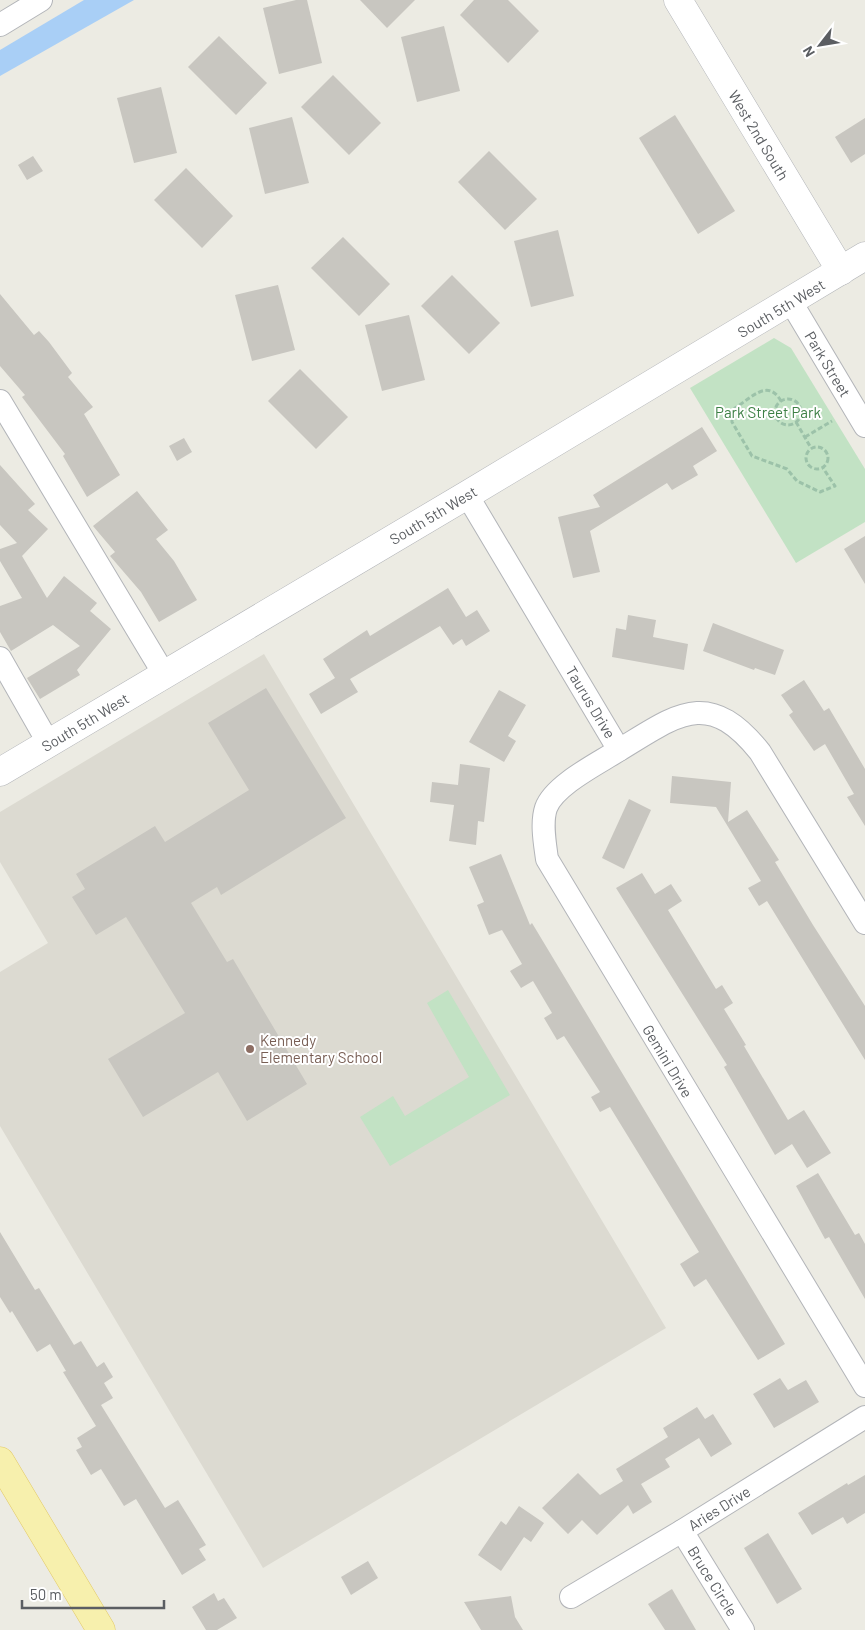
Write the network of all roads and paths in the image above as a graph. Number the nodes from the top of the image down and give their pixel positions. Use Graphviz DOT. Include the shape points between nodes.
graph roads {
  1 [pos="41,0"];
  2 [pos="678,0"];
  3 [pos="0,25"];
  4 [pos="865,256"];
  5 [pos="841,271"];
  6 [pos="791,302"];
  7 [pos="0,401"];
  8 [pos="781,401"];
  9 [pos="832,421"];
  10 [pos="796,422"];
  11 [pos="865,426"];
  12 [pos="8,434"];
  13 [pos="805,437"];
  14 [pos="811,448"];
  15 [pos="823,468"];
  16 [pos="467,496"];
  17 [pos="0,658"];
  18 [pos="164,674"];
  19 [pos="49,744"];
  20 [pos="619,750"];
  21 [pos="0,772"];
  22 [pos="865,923"];
  23 [pos="865,1386"];
  24 [pos="865,1417"];
  25 [pos="0,1461"];
  26 [pos="682,1531"];
  27 [pos="570,1597"];
  28 [pos="102,1630"];
  29 [pos="743,1630"];
  1 -- 3 [label="street"];
  2 -- 5 [label="street, West 2nd South"];
  4 -- 5 [label="street, South 5th West"];
  5 -- 6 [label="street, South 5th West"];
  6 -- 11 [label="street, Park Street"];
  6 -- 16 [label="street, South 5th West"];
  7 -- 12 [label="street"];
  8 -- 10 [label="path" via="790,399 798,402 801,415"];
  8 -- 10 [label="path" via="776,407 777,419 784,424"];
  8 -- 15 [label="path" via="776,391 764,390 732,412 732,422 752,456 787,469 797,481 820,492 835,486"];
  9 -- 13 [label="path"];
  10 -- 13 [label="path"];
  12 -- 18 [label="street"];
  13 -- 14 [label="path"];
  14 -- 15 [label="path" via="806,458 808,465 815,469"];
  14 -- 15 [label="path" via="818,446 827,452 828,462"];
  16 -- 18 [label="street, South 5th West"];
  16 -- 20 [label="street, Taurus Drive"];
  17 -- 19 [label="street"];
  18 -- 19 [label="street, South 5th West"];
  19 -- 21 [label="street, South 5th West"];
  20 -- 22 [label="street, Taurus Drive" via="671,719 695,711 708,713 744,732 760,752"];
  20 -- 23 [label="street, Gemini Drive" via="558,790 550,800 545,816 547,859"];
  24 -- 26 [label="street, Aries Drive"];
  25 -- 28 [label="main road"];
  26 -- 27 [label="street, Aries Drive"];
  26 -- 29 [label="street, Bruce Circle"];
}
